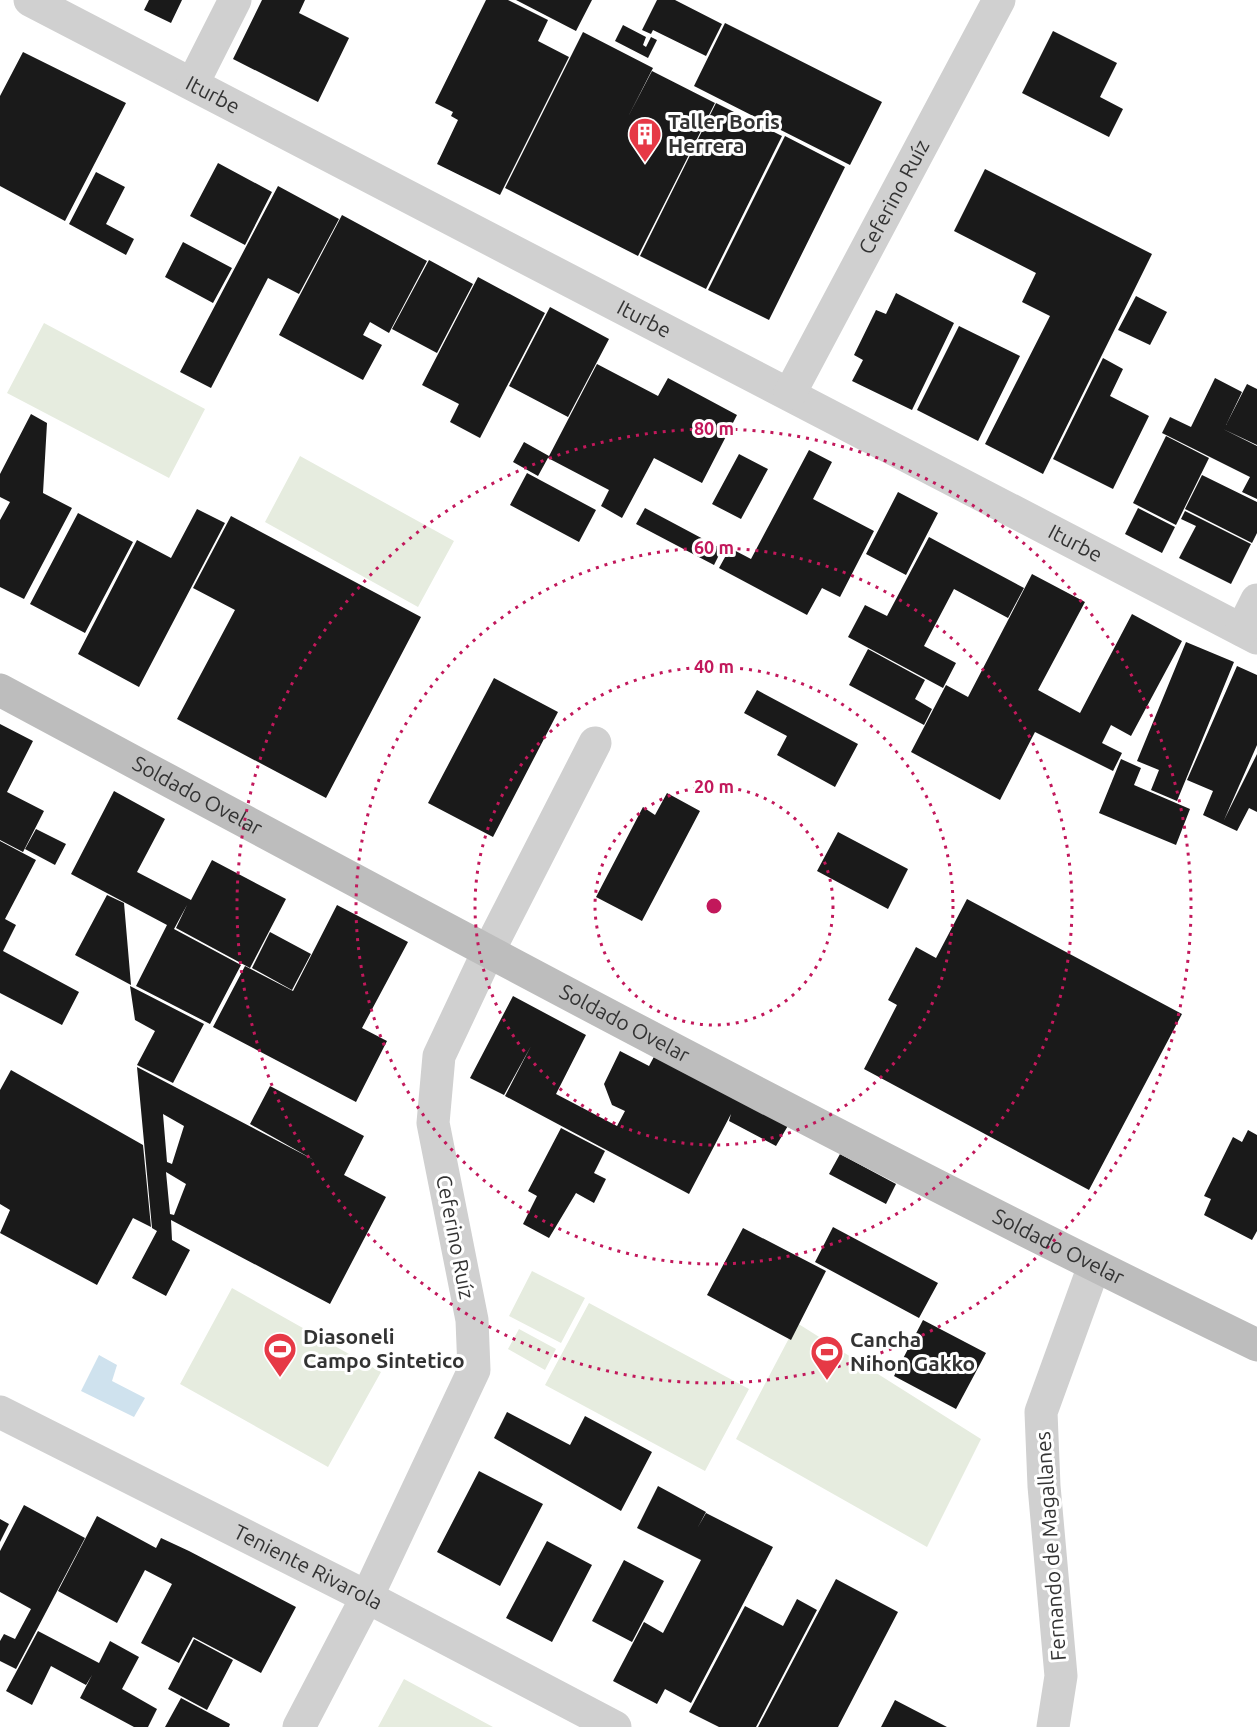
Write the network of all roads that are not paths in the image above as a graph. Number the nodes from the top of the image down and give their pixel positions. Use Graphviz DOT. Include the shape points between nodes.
graph roads {
  1 [pos="30,0"];
  2 [pos="235,0"];
  3 [pos="999,0"];
  4 [pos="193,84"];
  5 [pos="790,393"];
  6 [pos="1257,600"];
  7 [pos="1249,634"];
  8 [pos="0,690"];
  9 [pos="595,743"];
  10 [pos="488,952"];
  11 [pos="1094,1266"];
  12 [pos="1257,1344"];
  13 [pos="0,1412"];
  14 [pos="367,1597"];
  15 [pos="299,1727"];
  16 [pos="615,1727"];
  17 [pos="1053,1727"];
  1 -- 4 [label="street, Iturbe"];
  2 -- 4 [label="street"];
  3 -- 5 [label="street, Ceferino Ruíz"];
  4 -- 5 [label="street, Iturbe"];
  5 -- 7 [label="street, Iturbe"];
  6 -- 7 [label="street"];
  8 -- 10 [label="main road, Soldado Ovelar"];
  9 -- 10 [label="street, Ceferino Ruíz"];
  10 -- 11 [label="main road, Soldado Ovelar"];
  10 -- 14 [label="street, Ceferino Ruíz" via="439,1056 433,1123 472,1320 474,1370"];
  11 -- 12 [label="main road, Soldado Ovelar"];
  11 -- 17 [label="street, Fernando de Magallanes" via="1041,1412 1061,1676"];
  13 -- 14 [label="street, Teniente Rivarola"];
  14 -- 15 [label="street, Ceferino Ruíz"];
  14 -- 16 [label="street, Teniente Rivarola"];
}
